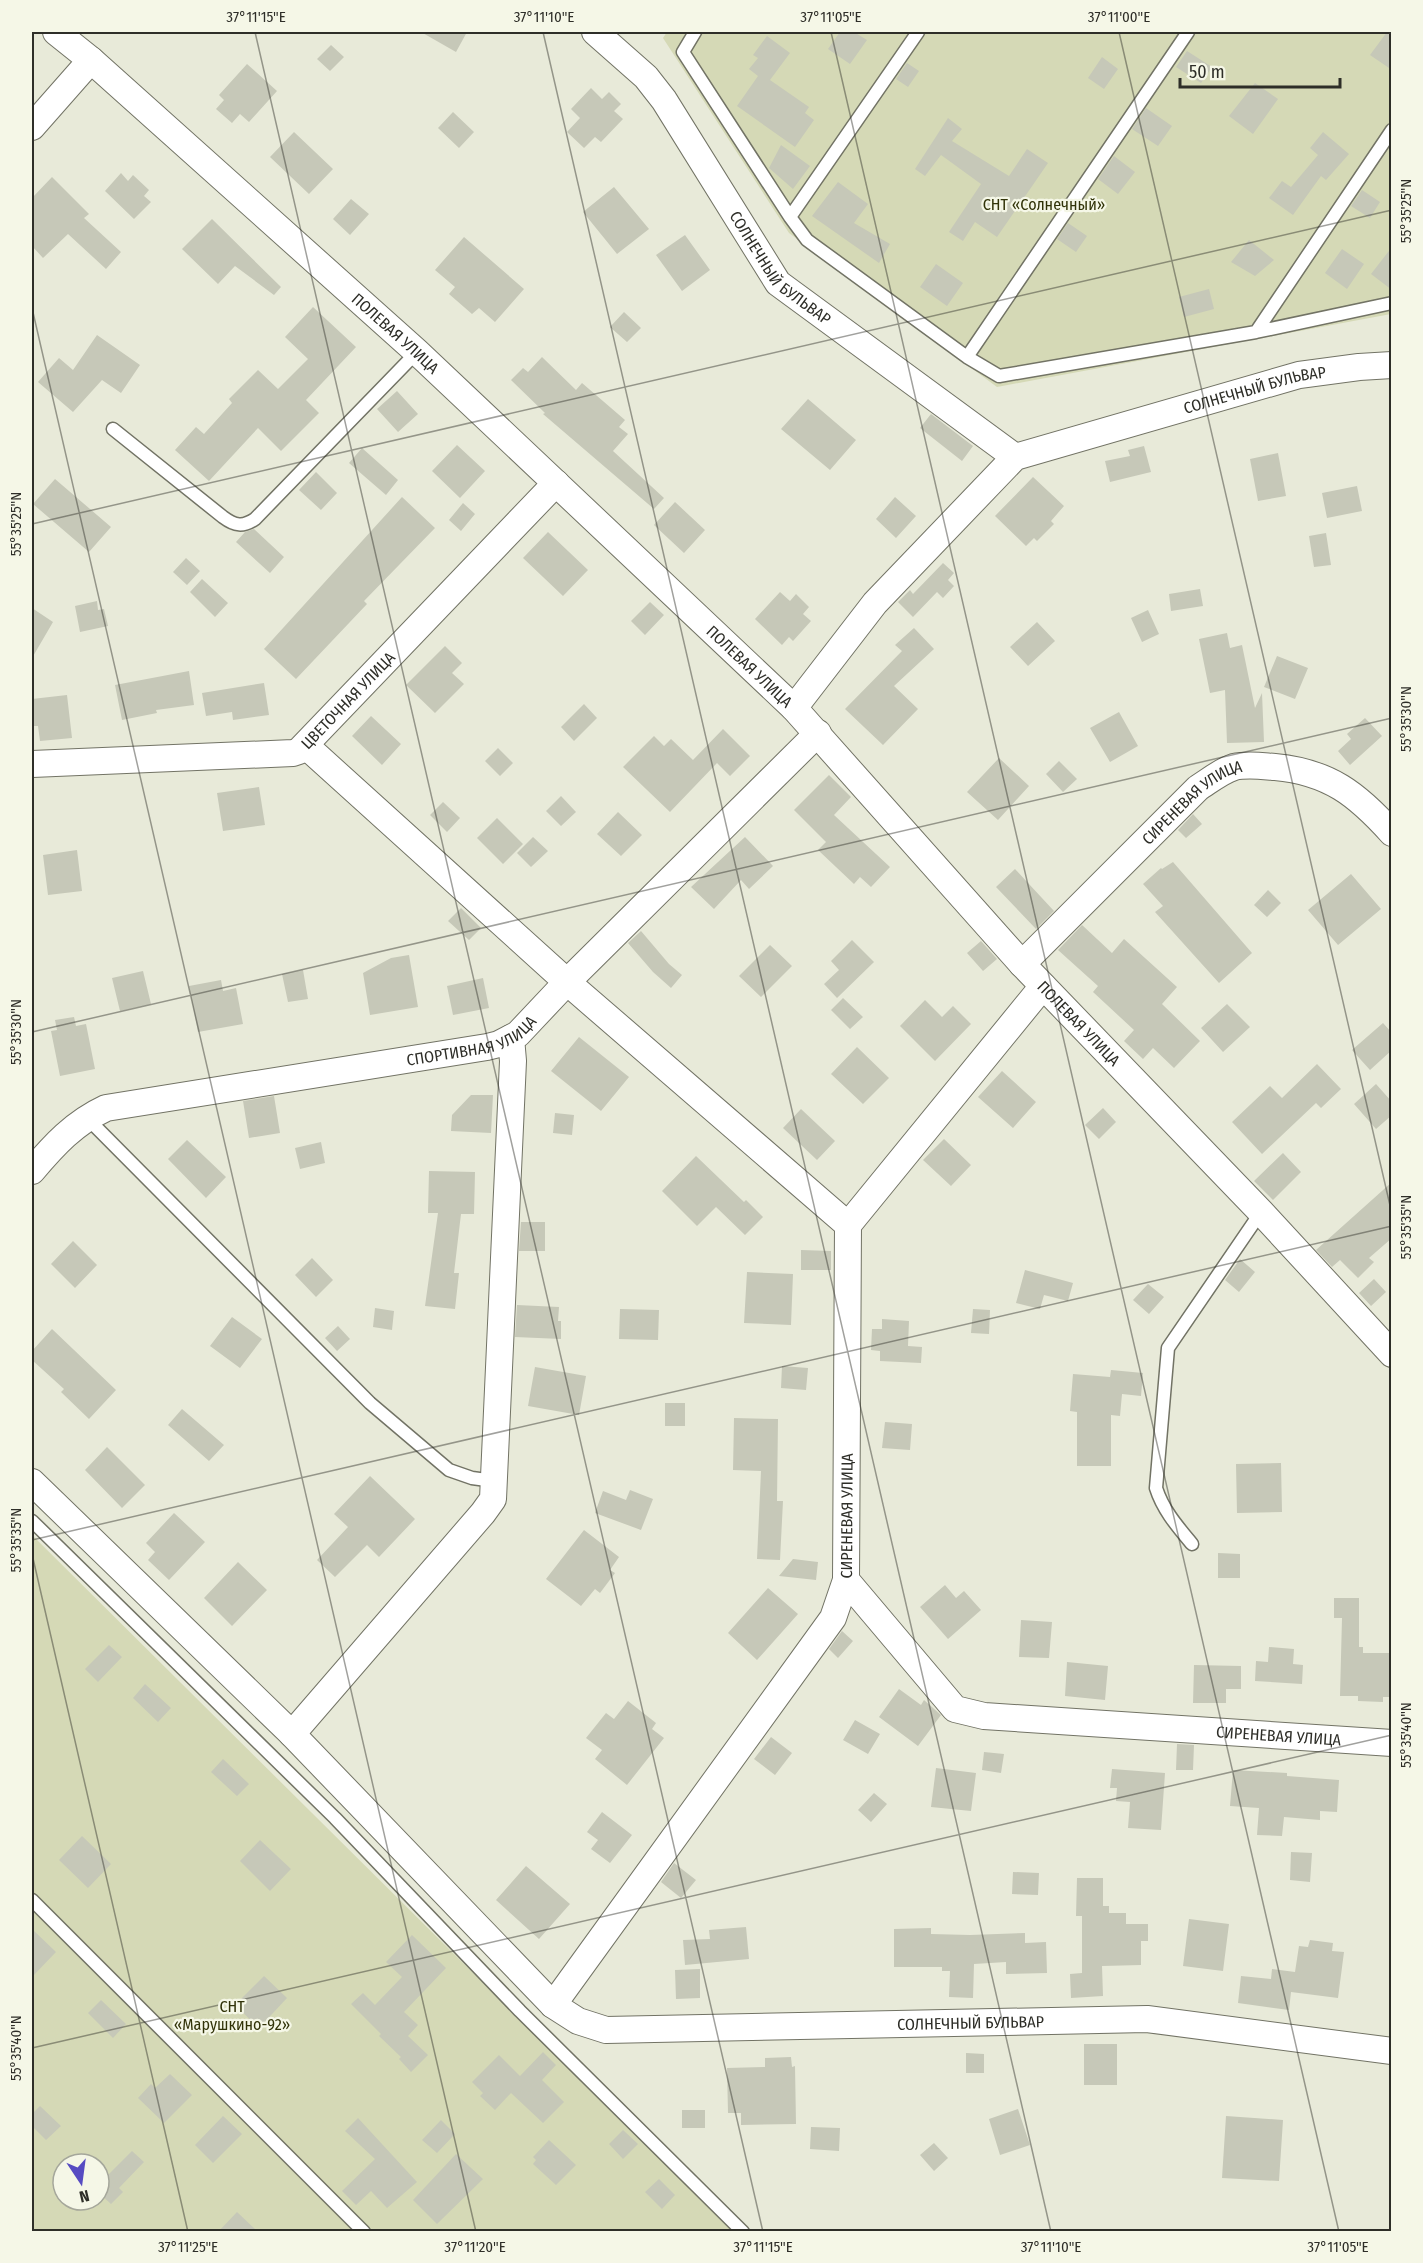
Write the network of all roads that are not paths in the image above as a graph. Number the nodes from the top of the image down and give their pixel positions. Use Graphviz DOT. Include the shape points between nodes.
graph roads {
  1 [pos="56,32"];
  2 [pos="595,32"];
  3 [pos="695,32"];
  4 [pos="918,32"];
  5 [pos="1188,32"];
  6 [pos="91,60"];
  7 [pos="32,128"];
  8 [pos="1392,130"];
  9 [pos="790,217"];
  10 [pos="1392,303"];
  11 [pos="1256,332"];
  12 [pos="417,352"];
  13 [pos="967,357"];
  14 [pos="1392,365"];
  15 [pos="113,429"];
  16 [pos="1016,458"];
  17 [pos="556,483"];
  18 [pos="794,708"];
  19 [pos="818,733"];
  20 [pos="306,746"];
  21 [pos="32,764"];
  22 [pos="1392,833"];
  23 [pos="1022,964"];
  24 [pos="567,982"];
  25 [pos="1043,986"];
  26 [pos="511,1038"];
  27 [pos="86,1117"];
  28 [pos="32,1171"];
  29 [pos="1261,1212"];
  30 [pos="848,1225"];
  31 [pos="1392,1354"];
  32 [pos="494,1481"];
  33 [pos="32,1482"];
  34 [pos="32,1521"];
  35 [pos="1192,1544"];
  36 [pos="846,1580"];
  37 [pos="292,1734"];
  38 [pos="1392,1743"];
  39 [pos="32,1900"];
  40 [pos="553,2005"];
  41 [pos="1392,2051"];
  42 [pos="364,2232"];
  43 [pos="743,2232"];
  1 -- 6 [label="street, ПОЛЕВАЯ УЛИЦА"];
  2 -- 16 [label="street, СОЛНЕЧНЫЙ БУЛЬВАР" via="646,77 664,100 778,283"];
  3 -- 9 [label="lane" via="683,52"];
  4 -- 9 [label="lane"];
  5 -- 13 [label="lane"];
  6 -- 7 [label="street"];
  6 -- 12 [label="street, ПОЛЕВАЯ УЛИЦА"];
  8 -- 11 [label="lane"];
  9 -- 13 [label="lane" via="807,240"];
  10 -- 11 [label="lane"];
  11 -- 13 [label="lane" via="999,376"];
  12 -- 15 [label="lane" via="246,525 224,517"];
  12 -- 17 [label="street, ПОЛЕВАЯ УЛИЦА"];
  14 -- 16 [label="street, СОЛНЕЧНЫЙ БУЛЬВАР" via="1299,375"];
  16 -- 18 [label="street, СОЛНЕЧНЫЙ БУЛЬВАР" via="875,603"];
  17 -- 18 [label="street, ПОЛЕВАЯ УЛИЦА"];
  17 -- 20 [label="street, ЦВЕТОЧНАЯ УЛИЦА"];
  18 -- 19 [label="street, ПОЛЕВАЯ УЛИЦА"];
  19 -- 23 [label="street, ПОЛЕВАЯ УЛИЦА"];
  19 -- 24 [label="street, СПОРТИВНАЯ УЛИЦА"];
  20 -- 21 [label="street, ЦВЕТОЧНАЯ УЛИЦА" via="293,753"];
  20 -- 24 [label="street"];
  22 -- 23 [label="street, СИРЕНЕВАЯ УЛИЦА" via="1358,798 1313,773 1251,765 1233,768 1198,788"];
  23 -- 25 [label="street, ПОЛЕВАЯ УЛИЦА"];
  24 -- 26 [label="street, СПОРТИВНАЯ УЛИЦА"];
  24 -- 30 [label="street"];
  25 -- 29 [label="street, ПОЛЕВАЯ УЛИЦА"];
  25 -- 30 [label="street"];
  26 -- 27 [label="street, СПОРТИВНАЯ УЛИЦА" via="487,1047 119,1105"];
  26 -- 32 [label="street"];
  27 -- 28 [label="street, СПОРТИВНАЯ УЛИЦА"];
  27 -- 32 [label="lane" via="370,1403 449,1470"];
  29 -- 31 [label="street, ПОЛЕВАЯ УЛИЦА"];
  29 -- 35 [label="lane" via="1168,1348 1156,1488 1171,1519"];
  30 -- 36 [label="street, СИРЕНЕВАЯ УЛИЦА"];
  32 -- 37 [label="street" via="493,1499 483,1513"];
  33 -- 37 [label="street, СОЛНЕЧНЫЙ БУЛЬВАР"];
  34 -- 43 [label="lane" via="335,1818 519,2011"];
  36 -- 38 [label="street, СИРЕНЕВАЯ УЛИЦА" via="955,1709 984,1716"];
  36 -- 40 [label="street" via="828,1626"];
  37 -- 40 [label="street, СОЛНЕЧНЫЙ БУЛЬВАР"];
  39 -- 42 [label="lane"];
  40 -- 41 [label="street, СОЛНЕЧНЫЙ БУЛЬВАР" via="578,2021 606,2030 1147,2019"];
}
